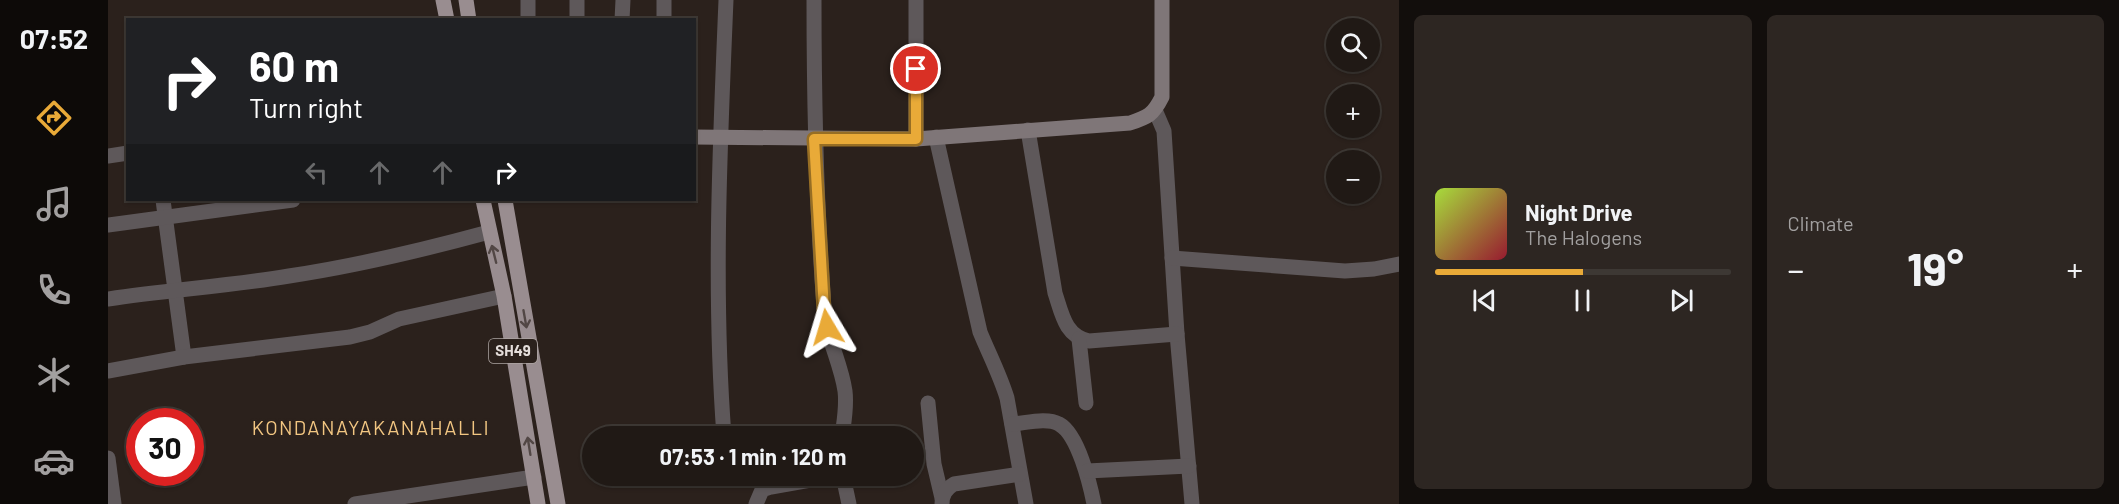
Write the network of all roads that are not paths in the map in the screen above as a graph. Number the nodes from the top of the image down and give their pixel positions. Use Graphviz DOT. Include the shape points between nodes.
graph roads {
  1 [pos="443,0"];
  2 [pos="466,0"];
  3 [pos="528,0"];
  4 [pos="577,0"];
  5 [pos="623,0"];
  6 [pos="664,0"];
  7 [pos="726,0"];
  8 [pos="814,0"];
  9 [pos="916,0"];
  10 [pos="1162,0"];
  11 [pos="447,18"];
  12 [pos="469,18"];
  13 [pos="528,18"];
  14 [pos="577,18"];
  15 [pos="622,18"];
  16 [pos="664,18"];
  17 [pos="1155,110"];
  18 [pos="1028,130"];
  19 [pos="936,137"];
  20 [pos="696,138"];
  21 [pos="720,138"];
  22 [pos="814,139"];
  23 [pos="916,139"];
  24 [pos="126,153"];
  25 [pos="108,156"];
  26 [pos="164,201"];
  27 [pos="286,201"];
  28 [pos="483,201"];
  29 [pos="505,201"];
  30 [pos="167,217"];
  31 [pos="108,225"];
  32 [pos="489,232"];
  33 [pos="1172,258"];
  34 [pos="1399,264"];
  35 [pos="177,289"];
  36 [pos="504,296"];
  37 [pos="108,299"];
  38 [pos="1177,334"];
  39 [pos="1079,339"];
  40 [pos="184,357"];
  41 [pos="108,371"];
  42 [pos="928,403"];
  43 [pos="1086,403"];
  44 [pos="1012,424"];
  45 [pos="723,426"];
  46 [pos="843,426"];
  47 [pos="108,458"];
  48 [pos="1189,466"];
  49 [pos="1087,471"];
  50 [pos="1020,474"];
  51 [pos="534,477"];
  52 [pos="771,486"];
  53 [pos="845,486"];
  54 [pos="942,501"];
  55 [pos="114,504"];
  56 [pos="355,504"];
  57 [pos="538,504"];
  58 [pos="558,504"];
  59 [pos="756,504"];
  60 [pos="849,504"];
  61 [pos="1026,504"];
  62 [pos="1094,504"];
  63 [pos="1192,504"];
  1 -- 11 [label="main road"];
  2 -- 12 [label="main road"];
  3 -- 13 [label="street"];
  4 -- 14 [label="street"];
  5 -- 15 [label="street"];
  6 -- 16 [label="street"];
  7 -- 21 [label="street"];
  8 -- 22 [label="street"];
  9 -- 23 [label="street"];
  10 -- 17 [label="street" via="1162,97"];
  17 -- 18 [label="street" via="1130,123"];
  17 -- 33 [label="street" via="1164,131"];
  18 -- 19 [label="street"];
  18 -- 39 [label="street" via="1055,293 1063,318"];
  19 -- 23 [label="street"];
  19 -- 44 [label="street" via="980,332 1002,381"];
  20 -- 21 [label="street"];
  21 -- 22 [label="street"];
  21 -- 45 [label="street" via="719,362"];
  22 -- 23 [label="street"];
  22 -- 46 [label="street" via="824,310 844,389"];
  24 -- 25 [label="street"];
  26 -- 30 [label="street"];
  27 -- 30 [label="street"];
  28 -- 32 [label="main road, SH49"];
  29 -- 58 [label="main road, SH49, one-way"];
  30 -- 31 [label="street"];
  30 -- 35 [label="street"];
  32 -- 35 [label="street" via="430,249 289,276"];
  36 -- 32 [label="main road, SH49, one-way"];
  33 -- 34 [label="street" via="1344,271"];
  33 -- 38 [label="street"];
  35 -- 37 [label="street"];
  35 -- 40 [label="street"];
  36 -- 40 [label="street" via="408,317 350,338"];
  51 -- 36 [label="main road, SH49, one-way"];
  38 -- 39 [label="street"];
  38 -- 48 [label="street"];
  39 -- 43 [label="street"];
  40 -- 41 [label="street"];
  42 -- 54 [label="street"];
  44 -- 49 [label="street" via="1060,424"];
  44 -- 50 [label="street"];
  47 -- 55 [label="street"];
  48 -- 49 [label="street"];
  48 -- 63 [label="street"];
  49 -- 62 [label="street"];
  50 -- 54 [label="street" via="954,484 946,489"];
  50 -- 61 [label="street"];
  51 -- 56 [label="street"];
  51 -- 57 [label="main road, SH49"];
  52 -- 59 [label="street" via="762,490"];
  53 -- 60 [label="street"];
}
